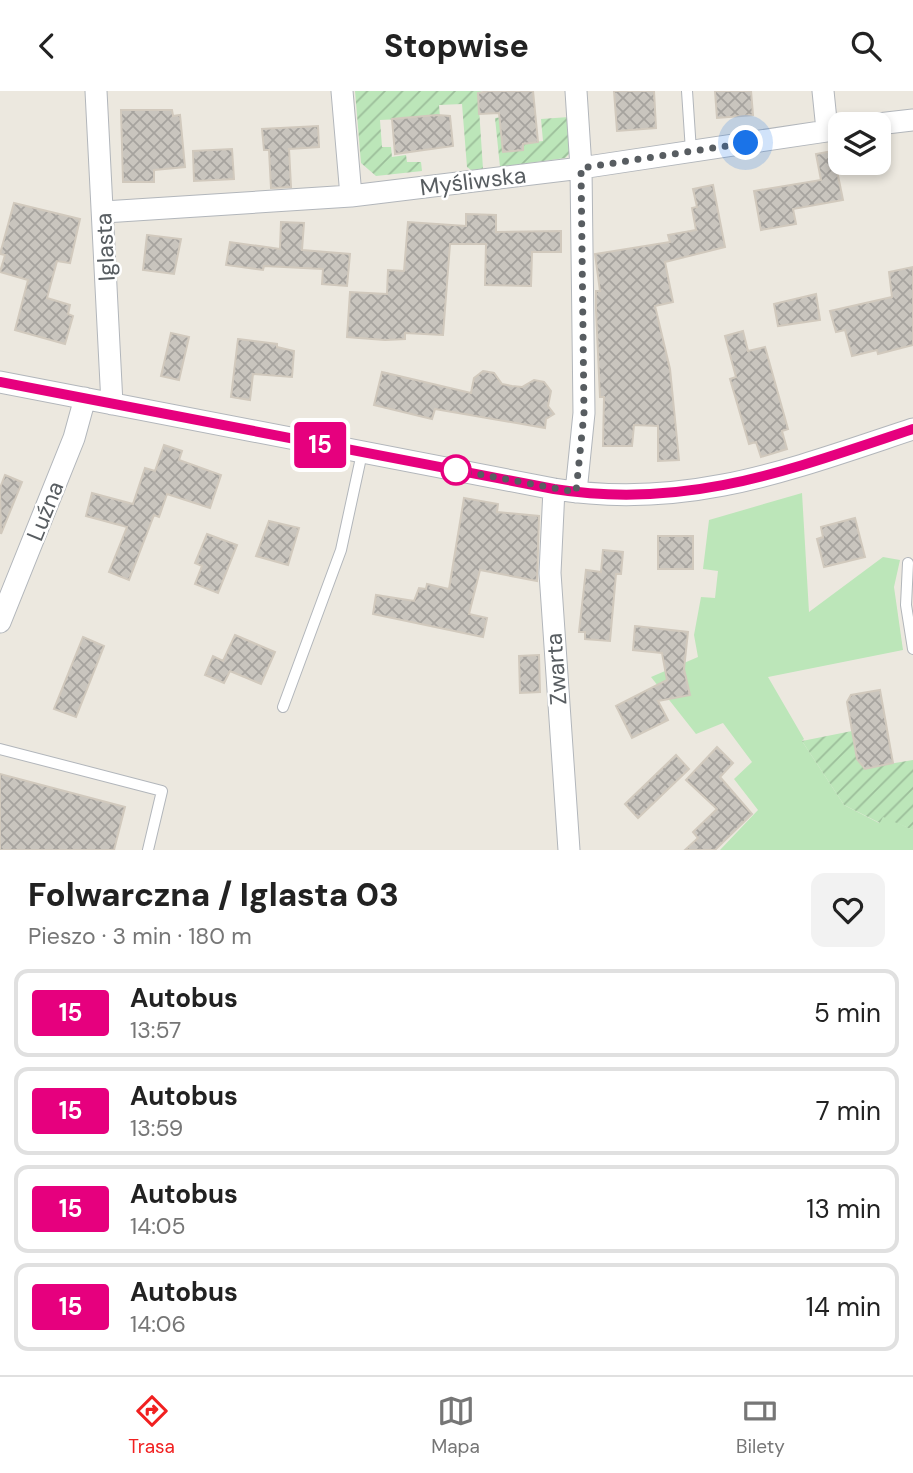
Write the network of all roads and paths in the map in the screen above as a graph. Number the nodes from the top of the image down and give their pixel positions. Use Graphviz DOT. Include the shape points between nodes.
graph roads {
  1 [pos="96,91"];
  2 [pos="342,91"];
  3 [pos="576,91"];
  4 [pos="687,91"];
  5 [pos="823,91"];
  6 [pos="829,112"];
  7 [pos="913,120"];
  8 [pos="891,123"];
  9 [pos="828,130"];
  10 [pos="691,151"];
  11 [pos="581,168"];
  12 [pos="351,196"];
  13 [pos="104,212"];
  14 [pos="0,382"];
  15 [pos="85,398"];
  16 [pos="112,404"];
  17 [pos="913,429"];
  18 [pos="362,453"];
  19 [pos="554,489"];
  20 [pos="576,492"];
  21 [pos="908,563"];
  22 [pos="0,622"];
  23 [pos="913,649"];
  24 [pos="284,707"];
  25 [pos="0,749"];
  26 [pos="148,850"];
  27 [pos="569,850"];
  1 -- 13 [label="street, Iglasta"];
  2 -- 12 [label="street"];
  3 -- 11 [label="street"];
  4 -- 10 [label="lane"];
  5 -- 6 [label="street"];
  7 -- 8 [label="street"];
  9 -- 10 [label="street, Myśliwska"];
  10 -- 11 [label="street, Myśliwska"];
  11 -- 12 [label="street, Myśliwska"];
  11 -- 20 [label="street" via="584,413"];
  12 -- 13 [label="street, Myśliwska"];
  13 -- 16 [label="street, Iglasta"];
  14 -- 15 [label="street"];
  15 -- 16 [label="street"];
  15 -- 22 [label="street, Luźna" via="74,438"];
  16 -- 18 [label="street"];
  17 -- 20 [label="street" via="772,476 717,488 662,495"];
  18 -- 19 [label="street"];
  18 -- 24 [label="lane" via="341,550"];
  19 -- 20 [label="street"];
  19 -- 27 [label="street, Zwarta" via="550,573"];
  21 -- 23 [label="lane" via="905,597"];
  25 -- 26 [label="lane" via="162,791"];
}
